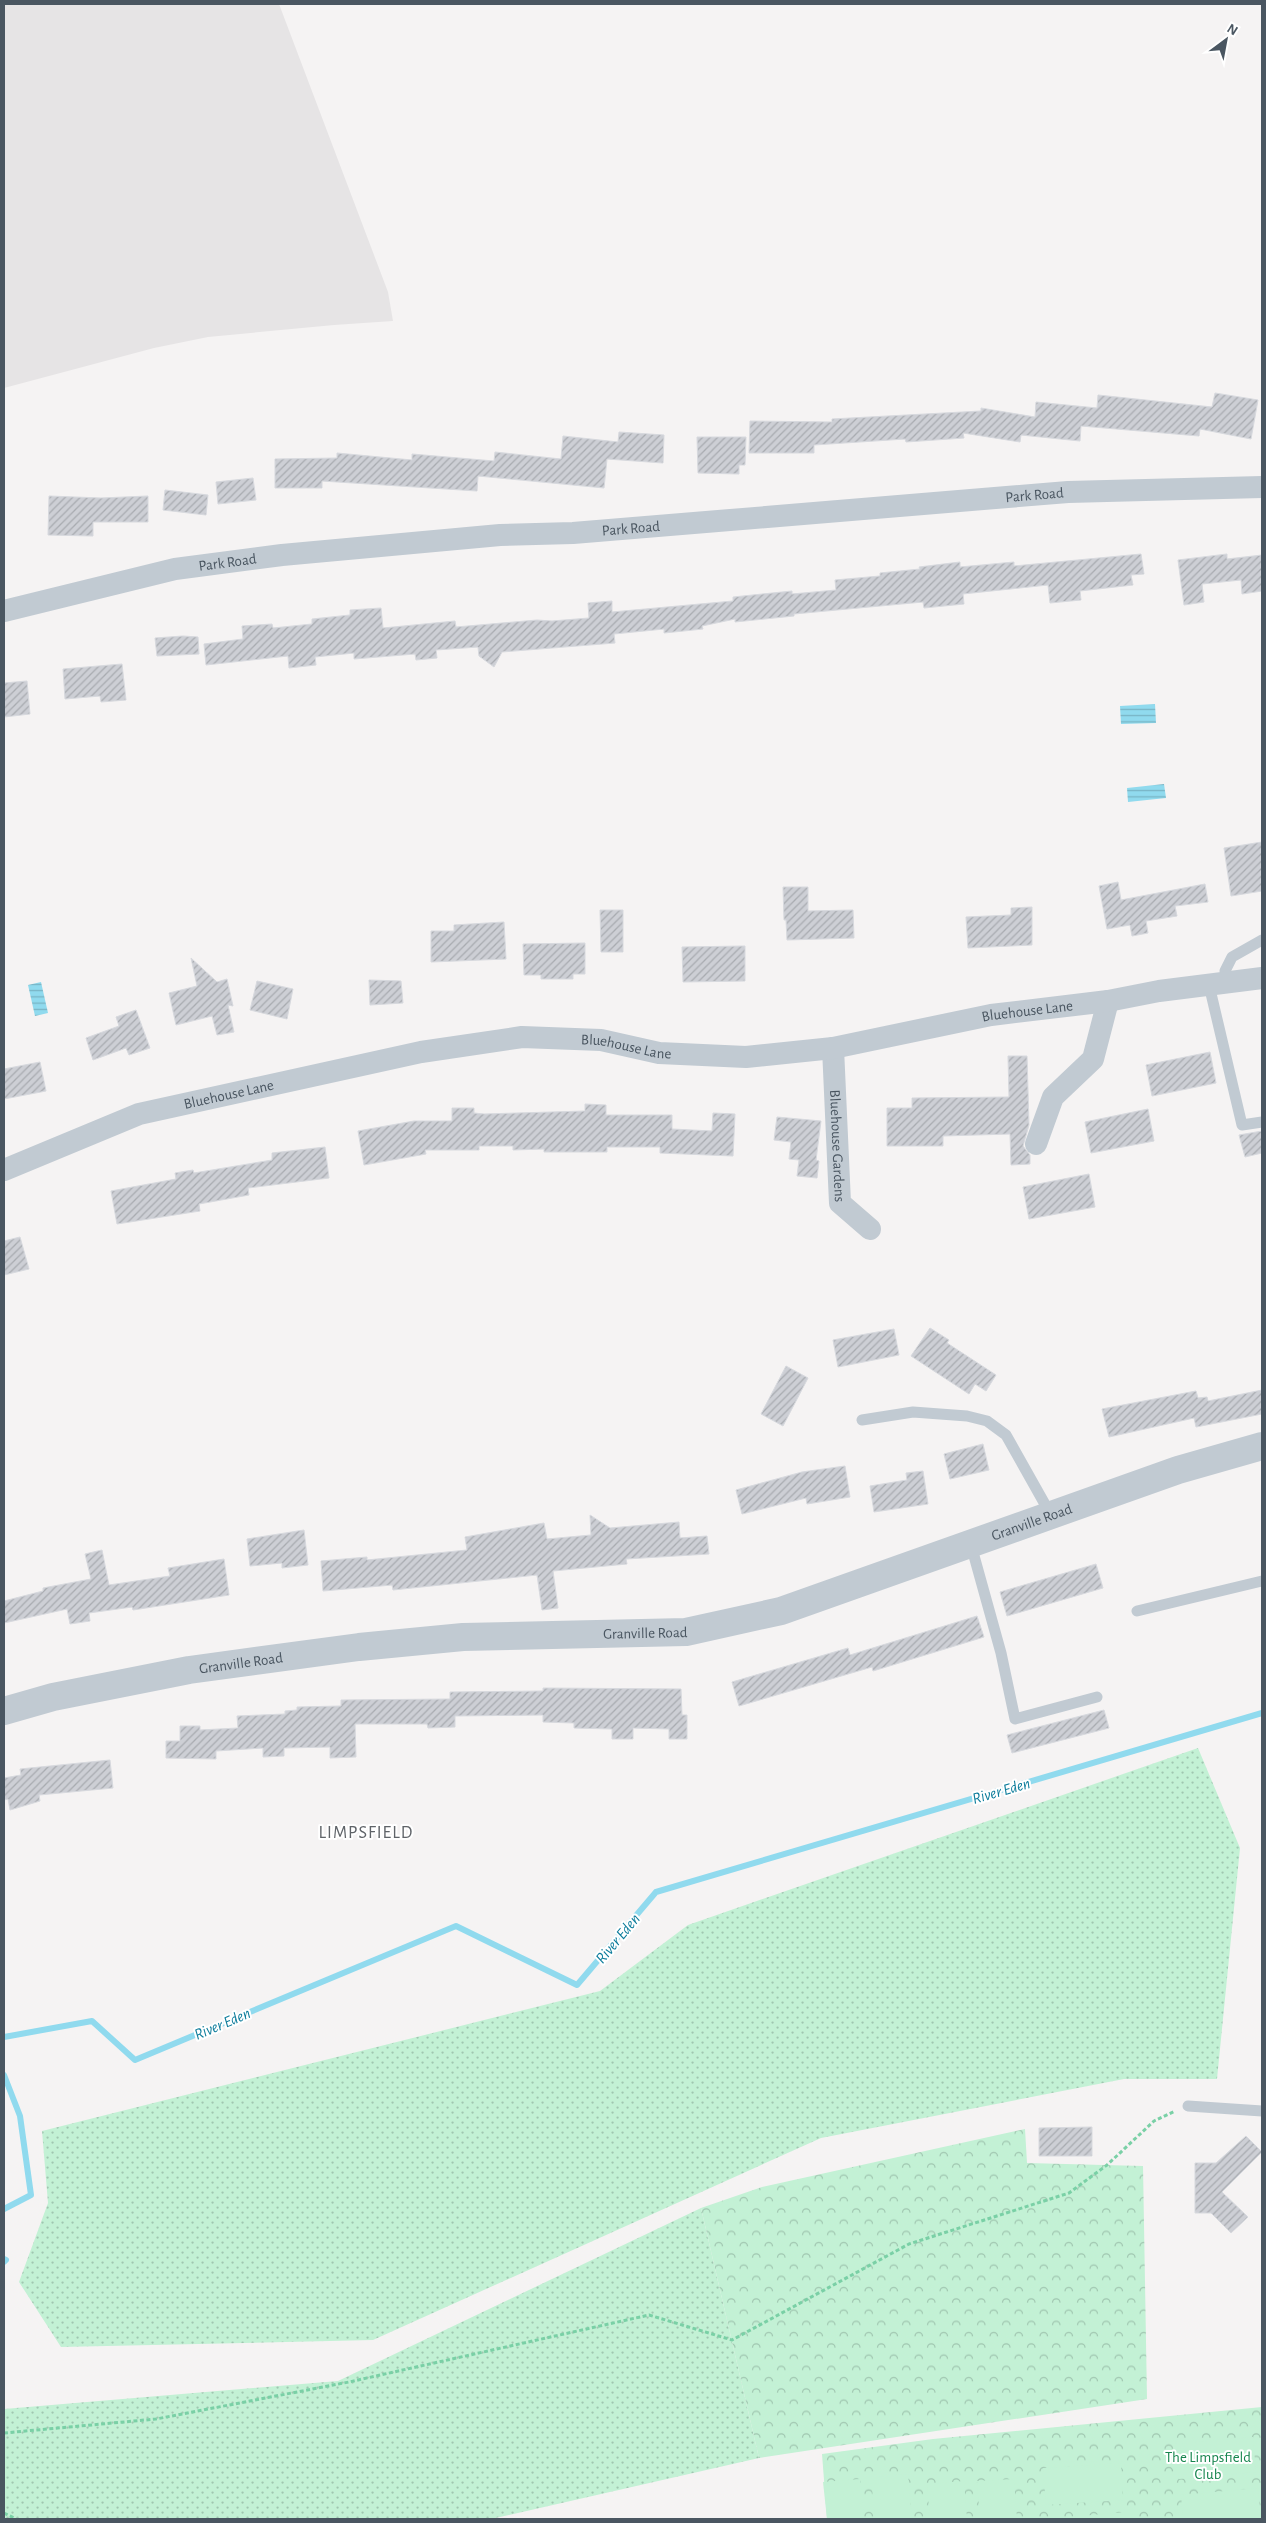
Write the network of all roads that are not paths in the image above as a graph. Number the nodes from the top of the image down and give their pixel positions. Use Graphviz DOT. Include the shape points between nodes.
graph roads {
  1 [pos="1262,487"];
  2 [pos="4,611"];
  3 [pos="1262,940"];
  4 [pos="1262,978"];
  5 [pos="1219,983"];
  6 [pos="1108,1001"];
  7 [pos="833,1048"];
  8 [pos="1262,1122"];
  9 [pos="1036,1144"];
  10 [pos="4,1170"];
  11 [pos="870,1229"];
  12 [pos="862,1420"];
  13 [pos="1262,1446"];
  14 [pos="1051,1515"];
  15 [pos="971,1545"];
  16 [pos="1262,1581"];
  17 [pos="1137,1611"];
  18 [pos="1097,1697"];
  19 [pos="4,1711"];
  20 [pos="1188,2106"];
  21 [pos="1262,2111"];
  1 -- 2 [label="street, Park Road" via="1068,492 573,533 500,535 282,555 175,569"];
  3 -- 5 [label="lane" via="1232,957"];
  4 -- 5 [label="street, Bluehouse Lane"];
  5 -- 6 [label="street, Bluehouse Lane" via="1159,990"];
  5 -- 8 [label="lane" via="1242,1125"];
  6 -- 7 [label="street, Bluehouse Lane" via="991,1015"];
  6 -- 9 [label="street" via="1093,1060 1053,1097"];
  7 -- 10 [label="street, Bluehouse Lane" via="746,1057 659,1053 601,1040 522,1036 421,1052 139,1114"];
  7 -- 11 [label="street, Bluehouse Gardens" via="840,1203"];
  12 -- 14 [label="lane" via="913,1412 957,1414 987,1421 1006,1435"];
  13 -- 14 [label="street, Granville Road" via="1178,1470"];
  14 -- 15 [label="street, Granville Road"];
  15 -- 18 [label="lane" via="1001,1653 1015,1719"];
  15 -- 19 [label="street, Granville Road" via="781,1611 686,1632 463,1637 359,1647 189,1670 53,1697"];
  16 -- 17 [label="lane"];
  20 -- 21 [label="lane"];
}
